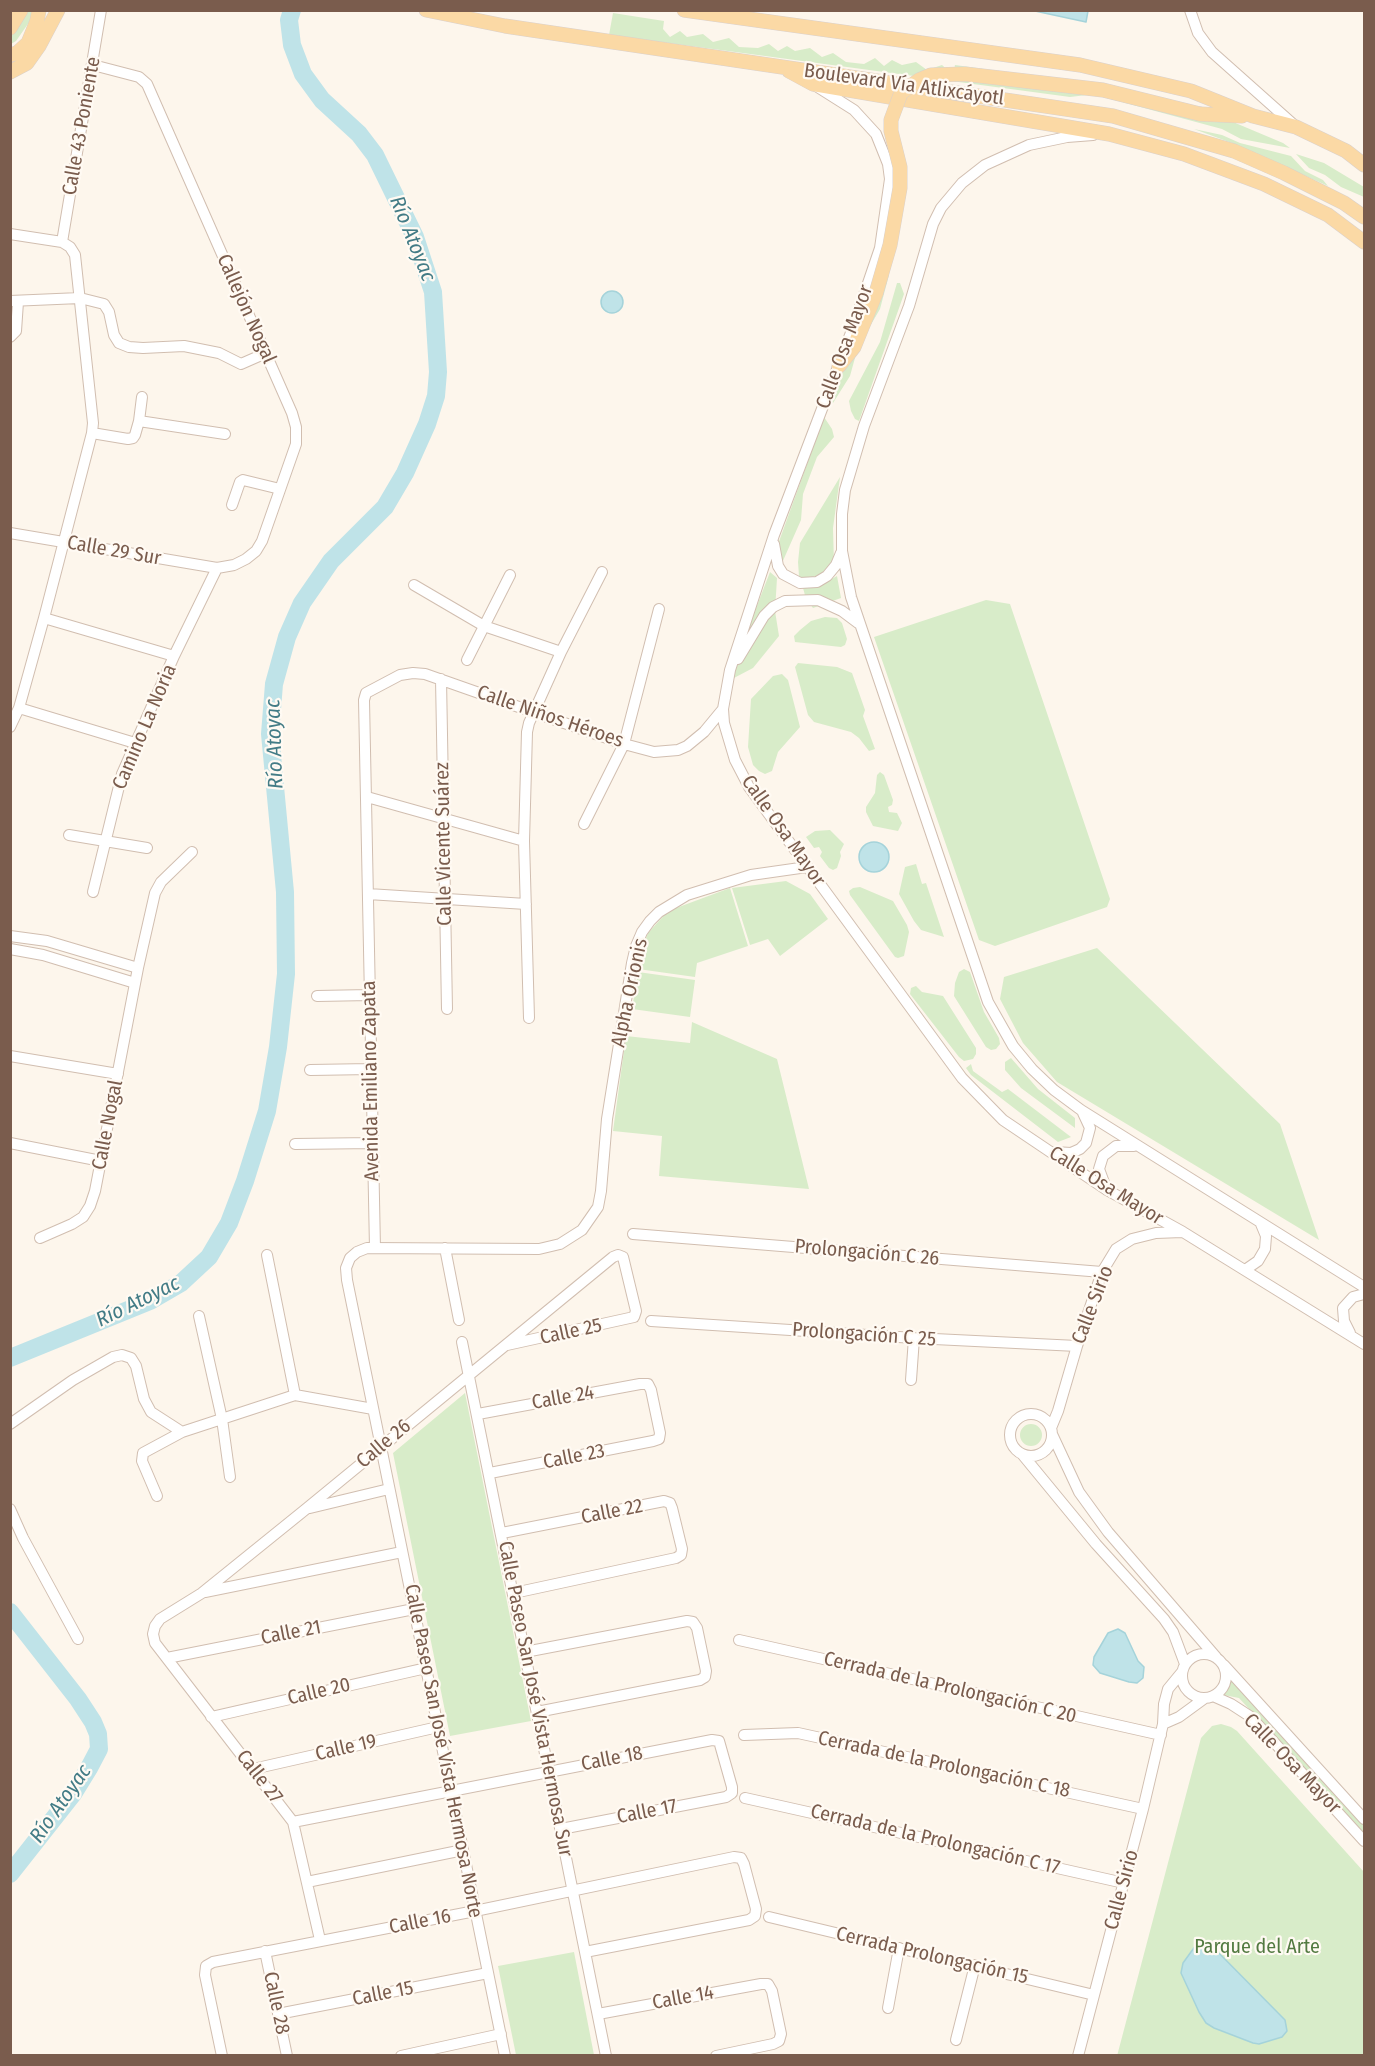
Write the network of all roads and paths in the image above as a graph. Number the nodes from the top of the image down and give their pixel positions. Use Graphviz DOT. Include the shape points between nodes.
graph roads {
  1 [pos="21,10"];
  2 [pos="39,10"];
  3 [pos="57,10"];
  4 [pos="101,10"];
  5 [pos="426,10"];
  6 [pos="684,10"];
  7 [pos="1190,10"];
  8 [pos="10,28"];
  9 [pos="10,55"];
  10 [pos="93,65"];
  11 [pos="779,66"];
  12 [pos="10,72"];
  13 [pos="813,84"];
  14 [pos="1253,116"];
  15 [pos="1296,127"];
  16 [pos="1109,134"];
  17 [pos="1346,151"];
  18 [pos="1365,158"];
  19 [pos="1365,165"];
  20 [pos="1365,217"];
  21 [pos="10,234"];
  22 [pos="62,242"];
  23 [pos="1365,242"];
  24 [pos="80,298"];
  25 [pos="14,302"];
  26 [pos="10,337"];
  27 [pos="266,353"];
  28 [pos="839,366"];
  29 [pos="142,397"];
  30 [pos="139,421"];
  31 [pos="92,433"];
  32 [pos="225,434"];
  33 [pos="278,488"];
  34 [pos="232,505"];
  35 [pos="10,533"];
  36 [pos="774,535"];
  37 [pos="64,542"];
  38 [pos="842,551"];
  39 [pos="217,568"];
  40 [pos="602,572"];
  41 [pos="510,575"];
  42 [pos="414,585"];
  43 [pos="659,609"];
  44 [pos="44,618"];
  45 [pos="858,623"];
  46 [pos="484,626"];
  47 [pos="561,652"];
  48 [pos="174,656"];
  49 [pos="467,660"];
  50 [pos="730,670"];
  51 [pos="441,679"];
  52 [pos="366,693"];
  53 [pos="19,708"];
  54 [pos="723,709"];
  55 [pos="533,712"];
  56 [pos="10,727"];
  57 [pos="135,743"];
  58 [pos="624,744"];
  59 [pos="367,797"];
  60 [pos="443,818"];
  61 [pos="584,824"];
  62 [pos="69,835"];
  63 [pos="106,841"];
  64 [pos="524,842"];
  65 [pos="147,848"];
  66 [pos="192,852"];
  67 [pos="807,867"];
  68 [pos="93,892"];
  69 [pos="368,894"];
  70 [pos="445,898"];
  71 [pos="525,904"];
  72 [pos="10,936"];
  73 [pos="10,949"];
  74 [pos="138,968"];
  75 [pos="135,983"];
  76 [pos="370,994"];
  77 [pos="317,996"];
  78 [pos="447,1009"];
  79 [pos="529,1018"];
  80 [pos="10,1056"];
  81 [pos="371,1069"];
  82 [pos="310,1070"];
  83 [pos="118,1074"];
  84 [pos="1081,1110"];
  85 [pos="10,1143"];
  86 [pos="373,1143"];
  87 [pos="295,1144"];
  88 [pos="1137,1146"];
  89 [pos="1048,1150"];
  90 [pos="101,1161"];
  91 [pos="1107,1190"];
  92 [pos="1260,1223"];
  93 [pos="1183,1233"];
  94 [pos="633,1234"];
  95 [pos="40,1238"];
  96 [pos="375,1248"];
  97 [pos="445,1248"];
  98 [pos="267,1255"];
  99 [pos="1245,1270"];
  100 [pos="1102,1272"];
  101 [pos="1365,1287"];
  102 [pos="1365,1294"];
  103 [pos="199,1316"];
  104 [pos="634,1317"];
  105 [pos="459,1320"];
  106 [pos="651,1321"];
  107 [pos="1352,1335"];
  108 [pos="914,1338"];
  109 [pos="462,1342"];
  110 [pos="1365,1344"];
  111 [pos="507,1345"];
  112 [pos="1077,1346"];
  113 [pos="470,1374"];
  114 [pos="911,1380"];
  115 [pos="295,1395"];
  116 [pos="373,1409"];
  117 [pos="478,1414"];
  118 [pos="222,1419"];
  119 [pos="10,1424"];
  120 [pos="1052,1431"];
  121 [pos="183,1432"];
  122 [pos="659,1439"];
  123 [pos="381,1447"];
  124 [pos="1022,1454"];
  125 [pos="490,1473"];
  126 [pos="230,1477"];
  127 [pos="389,1489"];
  128 [pos="157,1496"];
  129 [pos="10,1509"];
  130 [pos="306,1509"];
  131 [pos="1108,1532"];
  132 [pos="502,1533"];
  133 [pos="1096,1544"];
  134 [pos="402,1552"];
  135 [pos="202,1593"];
  136 [pos="514,1593"];
  137 [pos="414,1609"];
  138 [pos="153,1634"];
  139 [pos="78,1639"];
  140 [pos="739,1640"];
  141 [pos="525,1652"];
  142 [pos="167,1658"];
  143 [pos="1220,1661"];
  144 [pos="426,1668"];
  145 [pos="1184,1668"];
  146 [pos="1209,1697"];
  147 [pos="537,1712"];
  148 [pos="211,1717"];
  149 [pos="438,1727"];
  150 [pos="1162,1730"];
  151 [pos="744,1735"];
  152 [pos="253,1769"];
  153 [pos="549,1771"];
  154 [pos="451,1790"];
  155 [pos="732,1793"];
  156 [pos="745,1798"];
  157 [pos="1143,1809"];
  158 [pos="1365,1819"];
  159 [pos="293,1822"];
  160 [pos="561,1829"];
  161 [pos="1365,1841"];
  162 [pos="463,1850"];
  163 [pos="307,1882"];
  164 [pos="1124,1883"];
  165 [pos="573,1891"];
  166 [pos="475,1911"];
  167 [pos="769,1917"];
  168 [pos="320,1940"];
  169 [pos="898,1948"];
  170 [pos="265,1951"];
  171 [pos="585,1952"];
  172 [pos="975,1965"];
  173 [pos="488,1973"];
  174 [pos="1094,1995"];
  175 [pos="888,2008"];
  176 [pos="278,2014"];
  177 [pos="598,2014"];
  178 [pos="501,2034"];
  179 [pos="956,2040"];
  180 [pos="222,2055"];
  181 [pos="287,2055"];
  182 [pos="401,2055"];
  183 [pos="505,2055"];
  184 [pos="606,2055"];
  185 [pos="716,2055"];
  186 [pos="1078,2055"];
  1 -- 8 [label="main road"];
  2 -- 9 [label="main road" via="28,43"];
  3 -- 12 [label="main road" via="27,63"];
  4 -- 10 [label="street, Calle 43 Poniente"];
  5 -- 11 [label="main road, Boulevard Vía Atlixcáyotl" via="505,26"];
  6 -- 14 [label="main road" via="1080,65 1191,91"];
  7 -- 15 [label="street" via="1198,33 1212,52"];
  10 -- 22 [label="street, Calle 43 Poniente"];
  10 -- 27 [label="street, Callejón Nogal" via="139,77 147,84"];
  11 -- 13 [label="main road"];
  11 -- 20 [label="main road, Boulevard Vía Atlixcáyotl" via="1113,116 1234,151 1284,172"];
  13 -- 16 [label="main road"];
  13 -- 28 [label="street, Calle Osa Mayor" via="854,110 876,134 890,178 880,248"];
  14 -- 15 [label="main road"];
  14 -- 28 [label="main road, bridge" via="1200,114 1103,90 965,74 931,75 919,80 900,93 891,120 900,188 890,245 854,347"];
  15 -- 17 [label="main road"];
  16 -- 23 [label="main road" via="1184,154 1264,184 1328,216"];
  16 -- 38 [label="street" via="1029,145 968,177 941,208 850,470 842,514"];
  17 -- 18 [label="main road"];
  17 -- 19 [label="main road"];
  21 -- 22 [label="street"];
  22 -- 24 [label="street" via="75,255"];
  24 -- 25 [label="street"];
  24 -- 27 [label="street" via="104,304 114,335 119,343 129,347 184,346 219,353 242,364"];
  24 -- 31 [label="street"];
  25 -- 26 [label="street" via="16,331"];
  27 -- 33 [label="street, Callejón Nogal" via="296,427 296,444"];
  28 -- 36 [label="street, Calle Osa Mayor"];
  29 -- 30 [label="street"];
  30 -- 31 [label="street" via="133,438"];
  30 -- 32 [label="street"];
  31 -- 37 [label="street"];
  33 -- 34 [label="street" via="243,480"];
  33 -- 39 [label="street, Callejón Nogal" via="256,551 234,565"];
  35 -- 37 [label="street, Calle 29 Sur"];
  36 -- 38 [label="street" via="778,566 787,577 800,583 817,582 827,576"];
  36 -- 50 [label="street, Calle Osa Mayor"];
  37 -- 39 [label="street, Calle 29 Sur"];
  37 -- 44 [label="street"];
  38 -- 45 [label="street"];
  39 -- 48 [label="street, Camino La Noria"];
  40 -- 47 [label="street"];
  41 -- 46 [label="street"];
  42 -- 46 [label="street"];
  43 -- 58 [label="street"];
  44 -- 48 [label="street"];
  44 -- 53 [label="street"];
  45 -- 50 [label="street" via="818,600 785,601 764,616"];
  45 -- 84 [label="street" via="988,1002 1013,1046 1032,1069"];
  46 -- 47 [label="street"];
  46 -- 49 [label="street"];
  47 -- 55 [label="street"];
  48 -- 57 [label="street, Camino La Noria"];
  50 -- 54 [label="street, Calle Osa Mayor"];
  51 -- 52 [label="street, Calle Niños Héroes" via="425,674 400,675"];
  51 -- 55 [label="street, Calle Niños Héroes"];
  51 -- 60 [label="street, Calle Vicente Suárez"];
  52 -- 59 [label="street, Avenida Emiliano Zapata"];
  53 -- 56 [label="street"];
  53 -- 57 [label="street"];
  54 -- 58 [label="street, Calle Niños Héroes" via="696,739 678,750 654,752"];
  54 -- 67 [label="street, Calle Osa Mayor" via="727,740 739,770"];
  55 -- 58 [label="street, Calle Niños Héroes"];
  55 -- 64 [label="street" via="527,732"];
  57 -- 63 [label="street, Camino La Noria" via="122,774"];
  58 -- 61 [label="street"];
  59 -- 60 [label="street"];
  59 -- 69 [label="street, Avenida Emiliano Zapata"];
  60 -- 64 [label="street"];
  60 -- 70 [label="street, Calle Vicente Suárez"];
  62 -- 63 [label="street"];
  63 -- 65 [label="street"];
  63 -- 68 [label="street, Camino La Noria"];
  64 -- 71 [label="street"];
  66 -- 74 [label="street, Calle Nogal" via="155,893"];
  67 -- 89 [label="street, Calle Osa Mayor" via="962,1078 1003,1120"];
  67 -- 97 [label="street, Alpha Orionis" via="751,875 687,895 659,912 642,932 632,963 607,1119 598,1207 582,1230 560,1244 538,1249"];
  69 -- 70 [label="street"];
  69 -- 76 [label="street, Avenida Emiliano Zapata"];
  70 -- 71 [label="street"];
  70 -- 78 [label="street, Calle Vicente Suárez"];
  71 -- 79 [label="street"];
  72 -- 74 [label="street" via="47,941"];
  73 -- 75 [label="street"];
  74 -- 75 [label="street, Calle Nogal"];
  75 -- 83 [label="street, Calle Nogal"];
  76 -- 77 [label="street"];
  76 -- 81 [label="street, Avenida Emiliano Zapata"];
  80 -- 83 [label="street"];
  81 -- 82 [label="street"];
  81 -- 86 [label="street, Avenida Emiliano Zapata"];
  83 -- 90 [label="street, Calle Nogal"];
  84 -- 88 [label="street"];
  84 -- 89 [label="street" via="1090,1128 1084,1146 1071,1154"];
  85 -- 90 [label="street"];
  86 -- 87 [label="street"];
  86 -- 96 [label="street, Avenida Emiliano Zapata"];
  88 -- 91 [label="street" via="1116,1146 1103,1156 1099,1169"];
  88 -- 92 [label="street"];
  89 -- 91 [label="street, Calle Osa Mayor"];
  90 -- 95 [label="street, Calle Nogal" via="95,1191 83,1217"];
  91 -- 93 [label="street, Calle Osa Mayor"];
  92 -- 99 [label="street" via="1266,1236 1265,1250"];
  92 -- 101 [label="street"];
  93 -- 99 [label="street, Calle Osa Mayor"];
  93 -- 100 [label="street, Calle Sirio" via="1156,1233 1132,1239 1116,1249"];
  94 -- 100 [label="street, Prolongación C 26"];
  96 -- 97 [label="street"];
  96 -- 116 [label="street" via="357,1252 346,1268"];
  97 -- 105 [label="street"];
  98 -- 115 [label="street"];
  99 -- 107 [label="street, Calle Osa Mayor"];
  100 -- 112 [label="street, Calle Sirio"];
  102 -- 107 [label="street" via="1353,1297 1343,1308 1344,1321"];
  103 -- 118 [label="street"];
  104 -- 111 [label="street, Calle 25"];
  104 -- 111 [label="street, Calle 26" via="626,1262 618,1255"];
  106 -- 108 [label="street, Prolongación C 25"];
  107 -- 110 [label="street, Calle Osa Mayor"];
  108 -- 112 [label="street, Prolongación C 25"];
  108 -- 114 [label="street"];
  109 -- 113 [label="street, Calle Paseo San José Vista Hermosa Sur"];
  111 -- 113 [label="street, Calle 26"];
  112 -- 120 [label="street, Calle Sirio"];
  113 -- 117 [label="street, Calle Paseo San José Vista Hermosa Sur"];
  113 -- 123 [label="street, Calle 26"];
  115 -- 116 [label="street"];
  115 -- 118 [label="street"];
  116 -- 123 [label="street"];
  117 -- 122 [label="street, Calle 24" via="648,1384"];
  117 -- 125 [label="street, Calle Paseo San José Vista Hermosa Sur"];
  118 -- 121 [label="street"];
  118 -- 126 [label="street"];
  119 -- 121 [label="street" via="73,1380 122,1355 136,1366 151,1412"];
  120 -- 124 [label="street" via="1050,1445 1043,1453"];
  120 -- 124 [label="street" via="1036,1415 1017,1420 1011,1438"];
  120 -- 131 [label="street" via="1078,1492"];
  121 -- 128 [label="street" via="143,1453 142,1461"];
  122 -- 125 [label="street, Calle 23"];
  123 -- 127 [label="street, Calle Paseo San José Vista Hermosa Norte"];
  123 -- 130 [label="street, Calle 26"];
  124 -- 133 [label="street"];
  125 -- 132 [label="street, Calle Paseo San José Vista Hermosa Sur"];
  127 -- 130 [label="street"];
  127 -- 134 [label="street, Calle Paseo San José Vista Hermosa Norte"];
  129 -- 139 [label="street"];
  130 -- 135 [label="street, Calle 26"];
  131 -- 133 [label="street"];
  131 -- 143 [label="street"];
  132 -- 136 [label="street, Calle Paseo San José Vista Hermosa Sur"];
  132 -- 136 [label="street, Calle 22" via="664,1502 672,1508 682,1549 676,1558"];
  133 -- 145 [label="street" via="1164,1619 1173,1632"];
  134 -- 135 [label="street"];
  134 -- 137 [label="street, Calle Paseo San José Vista Hermosa Norte"];
  135 -- 138 [label="street, Calle 26" via="160,1619"];
  136 -- 141 [label="street, Calle Paseo San José Vista Hermosa Sur"];
  137 -- 142 [label="street, Calle 21"];
  137 -- 144 [label="street, Calle Paseo San José Vista Hermosa Norte"];
  138 -- 142 [label="street, Calle 27"];
  140 -- 150 [label="street, Cerrada de la Prolongación C 20"];
  141 -- 147 [label="street, Calle Paseo San José Vista Hermosa Sur"];
  141 -- 147 [label="street" via="687,1621 697,1628 706,1671 700,1680"];
  142 -- 148 [label="street, Calle 27"];
  143 -- 145 [label="street" via="1202,1654 1192,1657"];
  143 -- 146 [label="street" via="1226,1671 1225,1683"];
  143 -- 158 [label="street, Calle Osa Mayor"];
  144 -- 148 [label="street, Calle 20"];
  144 -- 149 [label="street, Calle Paseo San José Vista Hermosa Norte"];
  145 -- 146 [label="street" via="1184,1685 1188,1690 1193,1695"];
  145 -- 150 [label="street, Calle Sirio" via="1168,1689"];
  146 -- 150 [label="street"];
  146 -- 161 [label="street, Calle Osa Mayor" via="1231,1704 1251,1718"];
  147 -- 153 [label="street, Calle Paseo San José Vista Hermosa Sur"];
  148 -- 152 [label="street, Calle 27"];
  149 -- 152 [label="street, Calle 19"];
  149 -- 154 [label="street, Calle Paseo San José Vista Hermosa Norte"];
  150 -- 157 [label="street, Calle Sirio"];
  151 -- 157 [label="street, Cerrada de la Prolongación C 18" via="798,1733"];
  152 -- 159 [label="street, Calle 27"];
  153 -- 154 [label="street, Calle 18"];
  153 -- 155 [label="street, Calle 18" via="712,1740 719,1741"];
  153 -- 160 [label="street, Calle Paseo San José Vista Hermosa Sur"];
  154 -- 159 [label="street, Calle 18"];
  154 -- 162 [label="street, Calle Paseo San José Vista Hermosa Norte"];
  155 -- 160 [label="street, Calle 17"];
  156 -- 164 [label="street, Cerrada de la Prolongación C 17"];
  157 -- 164 [label="street, Calle Sirio"];
  159 -- 163 [label="street, Calle 27"];
  160 -- 165 [label="street, Calle Paseo San José Vista Hermosa Sur"];
  162 -- 163 [label="street"];
  162 -- 166 [label="street, Calle Paseo San José Vista Hermosa Norte"];
  163 -- 168 [label="street, Calle 27"];
  164 -- 174 [label="street, Calle Sirio"];
  165 -- 166 [label="street, Calle 16"];
  165 -- 171 [label="street, Calle Paseo San José Vista Hermosa Sur"];
  165 -- 171 [label="street, Calle 16" via="734,1857 741,1858 744,1864 756,1909 749,1920"];
  166 -- 168 [label="street, Calle 16"];
  166 -- 173 [label="street, Calle Paseo San José Vista Hermosa Norte"];
  167 -- 169 [label="street, Cerrada Prolongación 15"];
  168 -- 170 [label="street, Calle 16"];
  169 -- 172 [label="street, Cerrada Prolongación 15"];
  169 -- 175 [label="street"];
  170 -- 176 [label="street, Calle 28"];
  170 -- 180 [label="street, Calle 16" via="206,1966"];
  171 -- 177 [label="street, Calle Paseo San José Vista Hermosa Sur"];
  172 -- 174 [label="street, Cerrada Prolongación 15"];
  172 -- 179 [label="street"];
  173 -- 176 [label="street, Calle 15"];
  173 -- 178 [label="street, Calle Paseo San José Vista Hermosa Norte"];
  174 -- 186 [label="street, Calle Sirio"];
  176 -- 181 [label="street, Calle 28"];
  177 -- 184 [label="street, Calle Paseo San José Vista Hermosa Sur"];
  177 -- 185 [label="street, Calle 14" via="768,1984 781,2034 779,2041"];
  178 -- 182 [label="street"];
  178 -- 183 [label="street, Calle Paseo San José Vista Hermosa Norte"];
}
